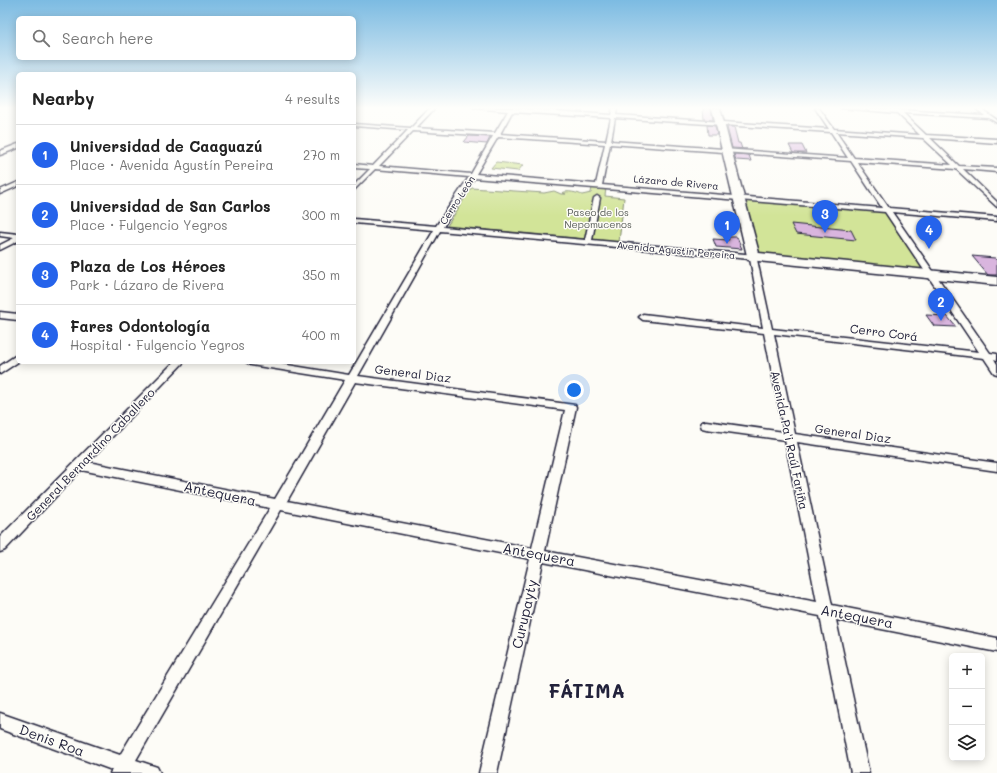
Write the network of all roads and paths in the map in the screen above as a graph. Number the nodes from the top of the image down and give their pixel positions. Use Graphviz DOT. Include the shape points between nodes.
graph roads {
  1 [pos="398,144"];
  2 [pos="491,144"];
  3 [pos="606,144"];
  4 [pos="620,144"];
  5 [pos="725,144"];
  6 [pos="840,144"];
  7 [pos="933,144"];
  8 [pos="16,147"];
  9 [pos="727,152"];
  10 [pos="0,153"];
  11 [pos="851,160"];
  12 [pos="356,166"];
  13 [pos="957,167"];
  14 [pos="375,168"];
  15 [pos="997,170"];
  16 [pos="473,175"];
  17 [pos="0,185"];
  18 [pos="16,186"];
  19 [pos="356,186"];
  20 [pos="599,186"];
  21 [pos="0,192"];
  22 [pos="739,197"];
  23 [pos="597,198"];
  24 [pos="997,205"];
  25 [pos="886,210"];
  26 [pos="997,219"];
  27 [pos="356,221"];
  28 [pos="438,229"];
  29 [pos="0,234"];
  30 [pos="16,237"];
  31 [pos="16,238"];
  32 [pos="588,242"];
  33 [pos="0,248"];
  34 [pos="753,257"];
  35 [pos="929,274"];
  36 [pos="997,281"];
  37 [pos="0,315"];
  38 [pos="16,317"];
  39 [pos="643,317"];
  40 [pos="768,331"];
  41 [pos="986,356"];
  42 [pos="997,357"];
  43 [pos="16,359"];
  44 [pos="177,364"];
  45 [pos="264,364"];
  46 [pos="0,371"];
  47 [pos="997,371"];
  48 [pos="351,378"];
  49 [pos="571,407"];
  50 [pos="706,425"];
  51 [pos="789,437"];
  52 [pos="80,465"];
  53 [pos="997,467"];
  54 [pos="278,505"];
  55 [pos="0,546"];
  56 [pos="537,554"];
  57 [pos="826,610"];
  58 [pos="997,645"];
  59 [pos="0,721"];
  60 [pos="121,769"];
  61 [pos="151,773"];
  62 [pos="488,773"];
  63 [pos="860,773"];
  1 -- 14 [label="street"];
  2 -- 16 [label="street, Cerro León"];
  3 -- 20 [label="street"];
  4 -- 9 [label="street"];
  5 -- 9 [label="highway, Avenida Pa'i Raúl Fariña"];
  6 -- 11 [label="street"];
  7 -- 13 [label="street"];
  8 -- 10 [label="street"];
  9 -- 11 [label="street"];
  9 -- 22 [label="highway, Avenida Pa'i Raúl Fariña"];
  11 -- 13 [label="street"];
  11 -- 25 [label="street"];
  12 -- 14 [label="street, Lázaro de Rivera"];
  13 -- 15 [label="street"];
  13 -- 24 [label="street"];
  14 -- 16 [label="street, Lázaro de Rivera"];
  14 -- 19 [label="street"];
  16 -- 20 [label="street, Lázaro de Rivera"];
  16 -- 28 [label="street, Cerro León"];
  17 -- 18 [label="street"];
  18 -- 21 [label="street"];
  20 -- 22 [label="street, Lázaro de Rivera"];
  22 -- 25 [label="street, Lázaro de Rivera"];
  22 -- 34 [label="highway, Avenida Pa'i Raúl Fariña"];
  23 -- 32 [label="street"];
  25 -- 26 [label="street, Lázaro de Rivera"];
  25 -- 35 [label="street"];
  27 -- 28 [label="street, Avenida Agustín Pereira"];
  28 -- 32 [label="street, Avenida Agustín Pereira"];
  28 -- 48 [label="street, Cerro León"];
  29 -- 30 [label="street"];
  31 -- 33 [label="street"];
  32 -- 34 [label="street, Avenida Agustín Pereira"];
  34 -- 35 [label="highway, Avenida Agustín Pereira"];
  34 -- 40 [label="street, Avenida Pa'i Raúl Fariña"];
  35 -- 36 [label="highway, Avenida Agustín Pereira"];
  35 -- 41 [label="street"];
  37 -- 38 [label="street"];
  39 -- 40 [label="street, Cerro Corá"];
  40 -- 41 [label="street, Cerro Corá"];
  40 -- 51 [label="street, Avenida Pa'i Raúl Fariña"];
  41 -- 42 [label="street, Cerro Corá"];
  41 -- 47 [label="street"];
  43 -- 46 [label="street"];
  44 -- 52 [label="street, General Bernardino Caballero"];
  45 -- 48 [label="street, General Diaz"];
  48 -- 49 [label="street, General Diaz"];
  48 -- 54 [label="street, Cerro León"];
  49 -- 56 [label="street, Curupayty"];
  50 -- 51 [label="street, General Diaz"];
  51 -- 53 [label="street, General Diaz"];
  51 -- 57 [label="street, Avenida Pa'i Raúl Fariña"];
  52 -- 54 [label="street, Antequera"];
  52 -- 55 [label="street, General Bernardino Caballero"];
  54 -- 56 [label="street, Antequera"];
  54 -- 60 [label="street, Cerro León"];
  56 -- 57 [label="street, Antequera"];
  56 -- 62 [label="street, Curupayty"];
  57 -- 58 [label="street, Antequera"];
  57 -- 63 [label="street, Avenida Pa'i Raúl Fariña"];
  59 -- 60 [label="street, Denis Roa"];
  60 -- 61 [label="street, Denis Roa"];
}
